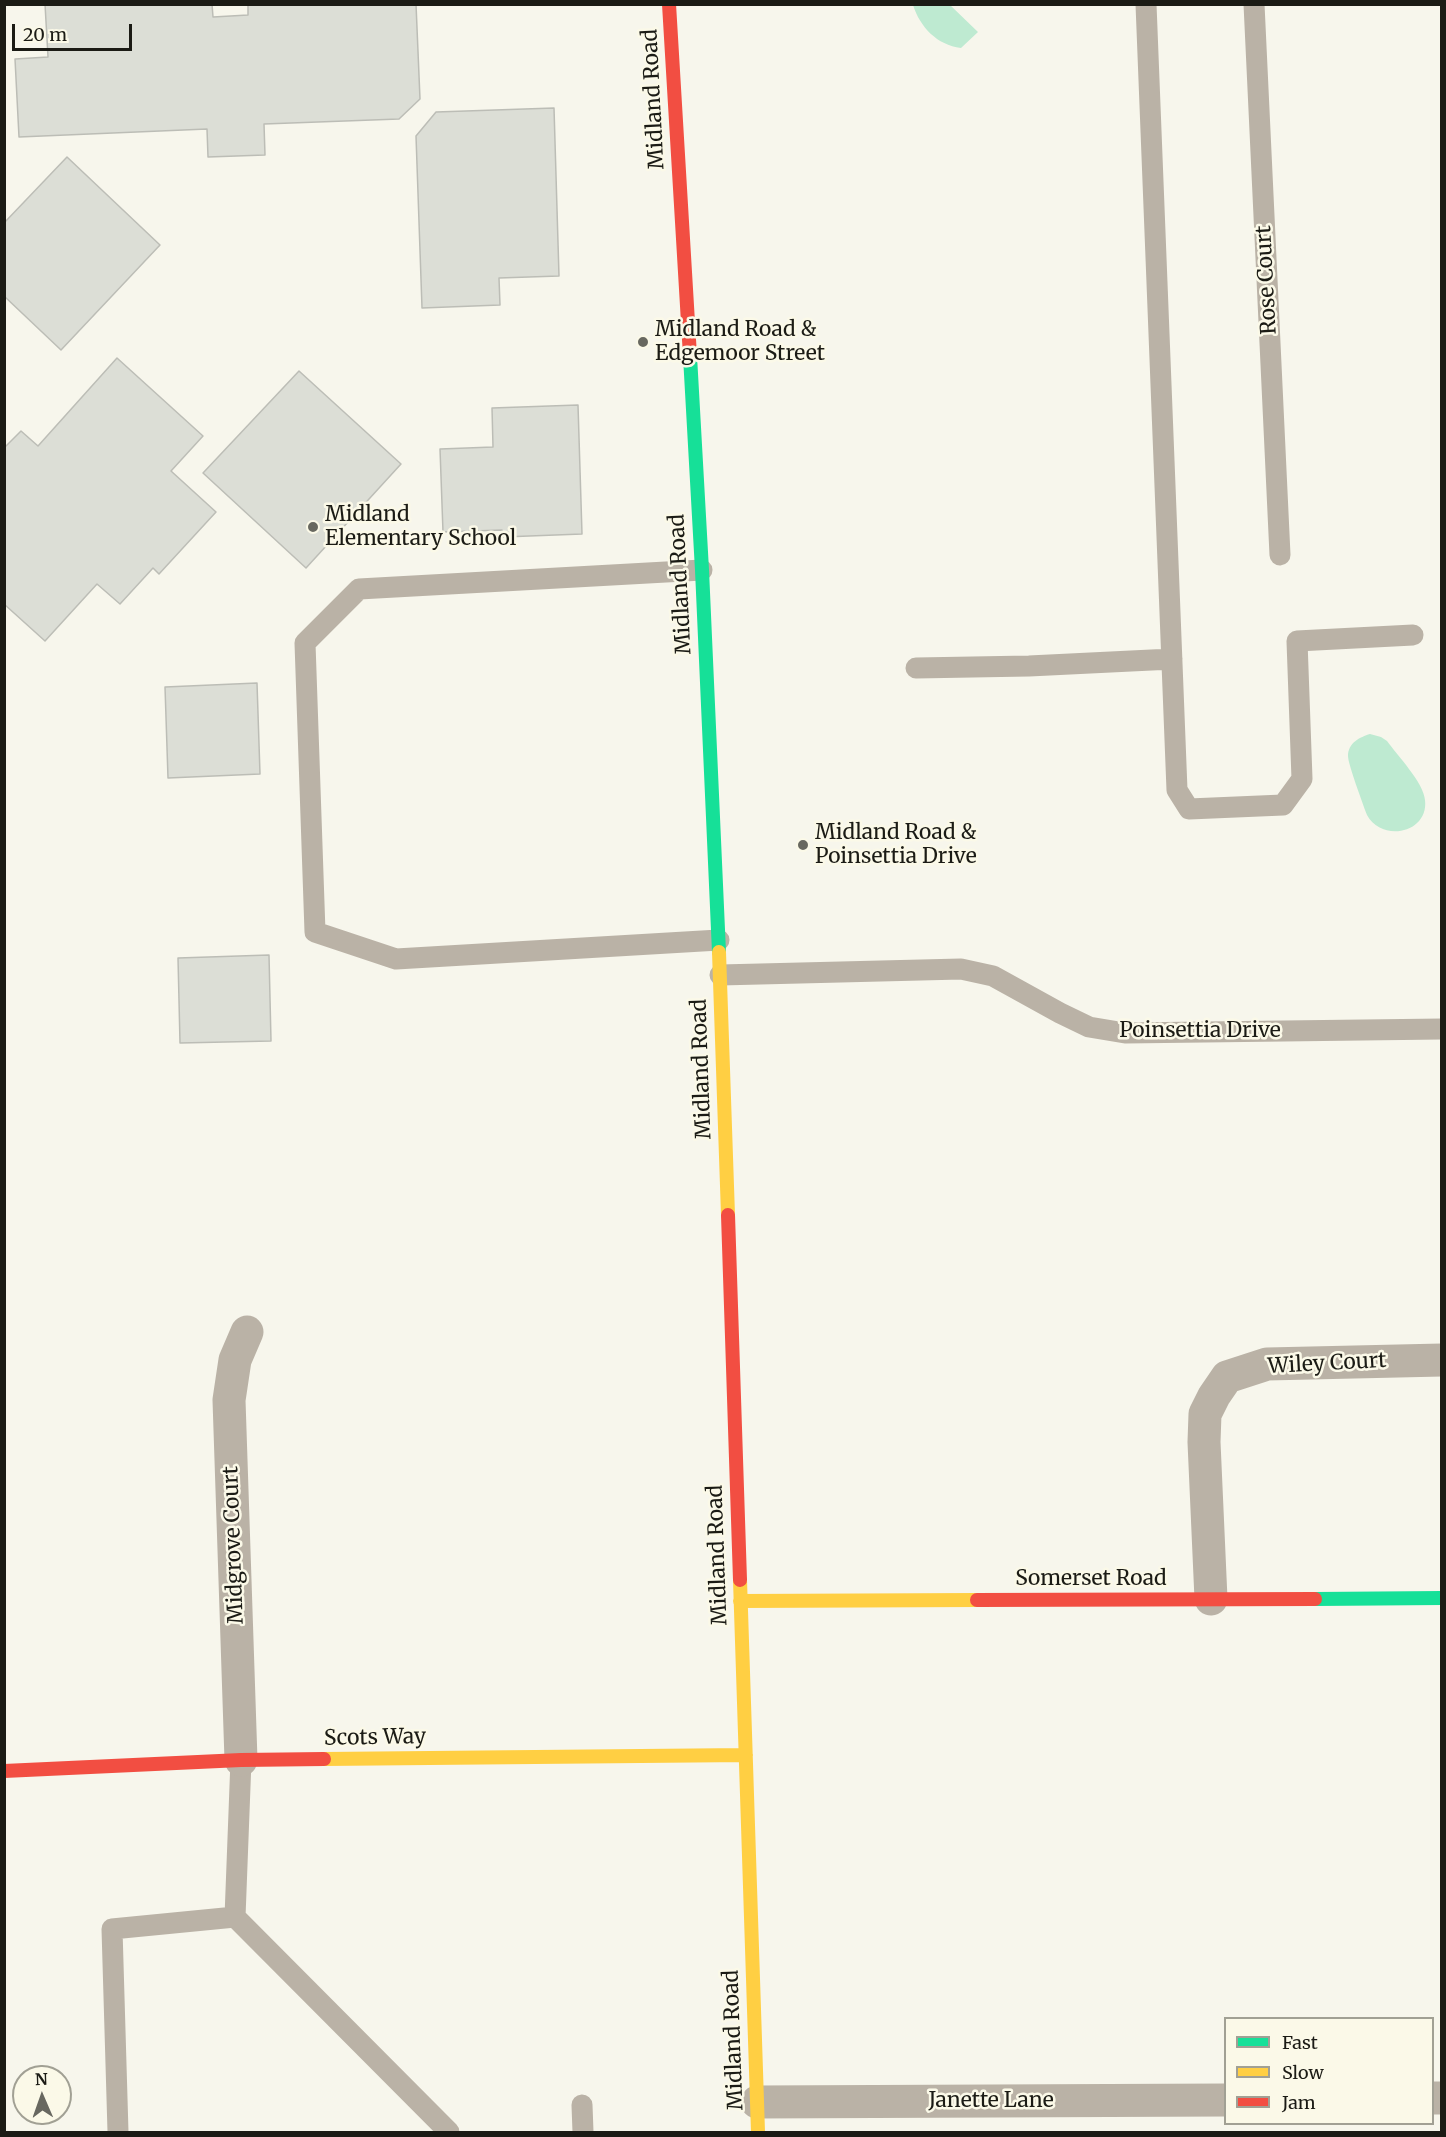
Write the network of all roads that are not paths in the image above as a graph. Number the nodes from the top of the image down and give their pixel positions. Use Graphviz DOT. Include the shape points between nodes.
graph roads {
  1 [pos="669,4"];
  2 [pos="1146,4"];
  3 [pos="1254,4"];
  4 [pos="1280,555"];
  5 [pos="702,570"];
  6 [pos="1413,635"];
  7 [pos="1172,659"];
  8 [pos="916,668"];
  9 [pos="719,940"];
  10 [pos="720,975"];
  11 [pos="1442,1029"];
  12 [pos="247,1332"];
  13 [pos="1442,1360"];
  14 [pos="1442,1598"];
  15 [pos="1211,1599"];
  16 [pos="740,1601"];
  17 [pos="746,1755"];
  18 [pos="241,1760"];
  19 [pos="4,1771"];
  20 [pos="235,1917"];
  21 [pos="1224,2100"];
  22 [pos="582,2105"];
  23 [pos="757,2117"];
  24 [pos="118,2133"];
  25 [pos="449,2133"];
  26 [pos="583,2133"];
  1 -- 5 [label="main road, Midland Road"];
  2 -- 7 [label="lane"];
  3 -- 4 [label="lane, Rose Court"];
  5 -- 9 [label="main road, Midland Road"];
  5 -- 9 [label="lane" via="359,589 305,643 315,932 396,959"];
  6 -- 7 [label="lane" via="1297,641 1302,779 1283,805 1189,808 1177,790"];
  7 -- 8 [label="lane"];
  9 -- 10 [label="main road, Midland Road"];
  10 -- 11 [label="lane, Poinsettia Drive" via="961,969 993,976 1089,1027 1125,1033"];
  10 -- 16 [label="main road, Midland Road"];
  12 -- 18 [label="street, Midgrove Court" via="235,1360 229,1400"];
  13 -- 15 [label="street, Wiley Court" via="1267,1364 1227,1377 1206,1414"];
  14 -- 15 [label="main road, Somerset Road"];
  15 -- 16 [label="main road, Somerset Road"];
  16 -- 17 [label="main road, Midland Road"];
  17 -- 18 [label="main road, Scots Way"];
  17 -- 23 [label="main road, Midland Road"];
  18 -- 19 [label="main road, Scots Way"];
  18 -- 20 [label="lane"];
  20 -- 24 [label="lane" via="112,1929"];
  20 -- 25 [label="lane"];
  21 -- 23 [label="street, Janette Lane"];
  22 -- 26 [label="lane"];
}
